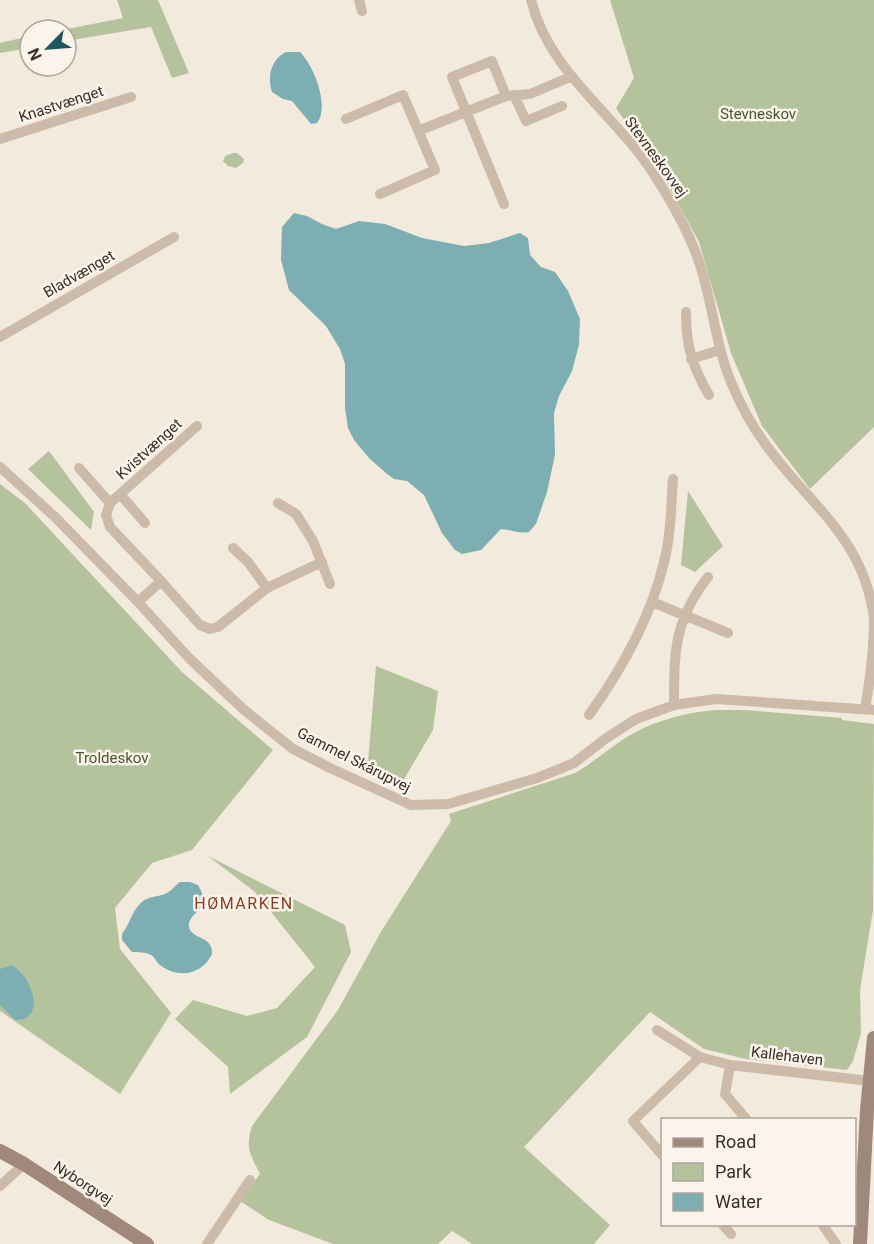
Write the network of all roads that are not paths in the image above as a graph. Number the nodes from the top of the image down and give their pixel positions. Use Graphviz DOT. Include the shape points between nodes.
graph roads {
  1 [pos="531,0"];
  2 [pos="570,77"];
  3 [pos="510,95"];
  4 [pos="131,97"];
  5 [pos="562,106"];
  6 [pos="466,112"];
  7 [pos="346,119"];
  8 [pos="418,131"];
  9 [pos="0,139"];
  10 [pos="380,194"];
  11 [pos="504,204"];
  12 [pos="174,237"];
  13 [pos="686,312"];
  14 [pos="0,337"];
  15 [pos="720,350"];
  16 [pos="691,359"];
  17 [pos="709,395"];
  18 [pos="197,426"];
  19 [pos="0,467"];
  20 [pos="79,468"];
  21 [pos="673,479"];
  22 [pos="120,494"];
  23 [pos="278,502"];
  24 [pos="110,503"];
  25 [pos="146,523"];
  26 [pos="232,548"];
  27 [pos="322,562"];
  28 [pos="708,577"];
  29 [pos="161,581"];
  30 [pos="330,584"];
  31 [pos="267,588"];
  32 [pos="138,602"];
  33 [pos="652,602"];
  34 [pos="684,616"];
  35 [pos="728,633"];
  36 [pos="674,705"];
  37 [pos="870,710"];
  38 [pos="589,715"];
  39 [pos="657,1030"];
  40 [pos="874,1038"];
  41 [pos="700,1057"];
  42 [pos="730,1065"];
  43 [pos="870,1081"];
  44 [pos="746,1118"];
  45 [pos="0,1151"];
  46 [pos="661,1153"];
  47 [pos="24,1164"];
  48 [pos="250,1180"];
  49 [pos="0,1186"];
  50 [pos="724,1226"];
  51 [pos="823,1226"];
  52 [pos="730,1234"];
  53 [pos="147,1244"];
  54 [pos="207,1244"];
  55 [pos="836,1244"];
  56 [pos="860,1244"];
  1 -- 2 [label="street, Stevneskovvej" via="547,42"];
  2 -- 3 [label="street" via="530,94"];
  2 -- 15 [label="street, Stevneskovvej" via="622,132 678,213 701,267"];
  3 -- 5 [label="street" via="526,121"];
  3 -- 6 [label="street"];
  3 -- 6 [label="street" via="492,61 452,77"];
  4 -- 9 [label="street, Knastvænget"];
  6 -- 8 [label="street"];
  6 -- 11 [label="street"];
  7 -- 8 [label="street" via="403,95"];
  8 -- 10 [label="street" via="435,170"];
  12 -- 14 [label="street, Bladvænget"];
  13 -- 16 [label="street"];
  15 -- 16 [label="street"];
  15 -- 37 [label="street, Stevneskovvej" via="747,416 766,446 846,541 866,584 874,620"];
  16 -- 17 [label="street"];
  18 -- 22 [label="street, Kvistvænget"];
  19 -- 32 [label="street, Gammel Skårupvej"];
  20 -- 24 [label="street"];
  21 -- 33 [label="street" via="664,562"];
  22 -- 24 [label="street, Kvistvænget"];
  22 -- 25 [label="street, Kvistvænget"];
  23 -- 27 [label="street" via="296,514"];
  24 -- 29 [label="street" via="106,515 110,527"];
  26 -- 31 [label="street"];
  27 -- 30 [label="street"];
  27 -- 31 [label="street"];
  28 -- 34 [label="street" via="694,594"];
  29 -- 31 [label="street" via="200,626 210,628 218,627"];
  29 -- 32 [label="street"];
  32 -- 36 [label="street, Gammel Skårupvej" via="243,709 293,748 411,805 448,804 537,778 574,763 636,719"];
  33 -- 34 [label="street"];
  33 -- 38 [label="street" via="612,683"];
  34 -- 35 [label="street"];
  34 -- 36 [label="street" via="676,640"];
  36 -- 37 [label="street, Gammel Skårupvej" via="716,699"];
  39 -- 41 [label="street, Kallehaven"];
  40 -- 43 [label="street"];
  41 -- 42 [label="street, Kallehaven"];
  41 -- 46 [label="street" via="633,1121"];
  42 -- 43 [label="street, Kallehaven"];
  42 -- 44 [label="street" via="725,1094"];
  43 -- 56 [label="street"];
  45 -- 47 [label="street, Nyborgvej"];
  47 -- 49 [label="street"];
  47 -- 53 [label="street, Nyborgvej"];
  48 -- 54 [label="street"];
  50 -- 52 [label="street"];
  51 -- 55 [label="street"];
}
